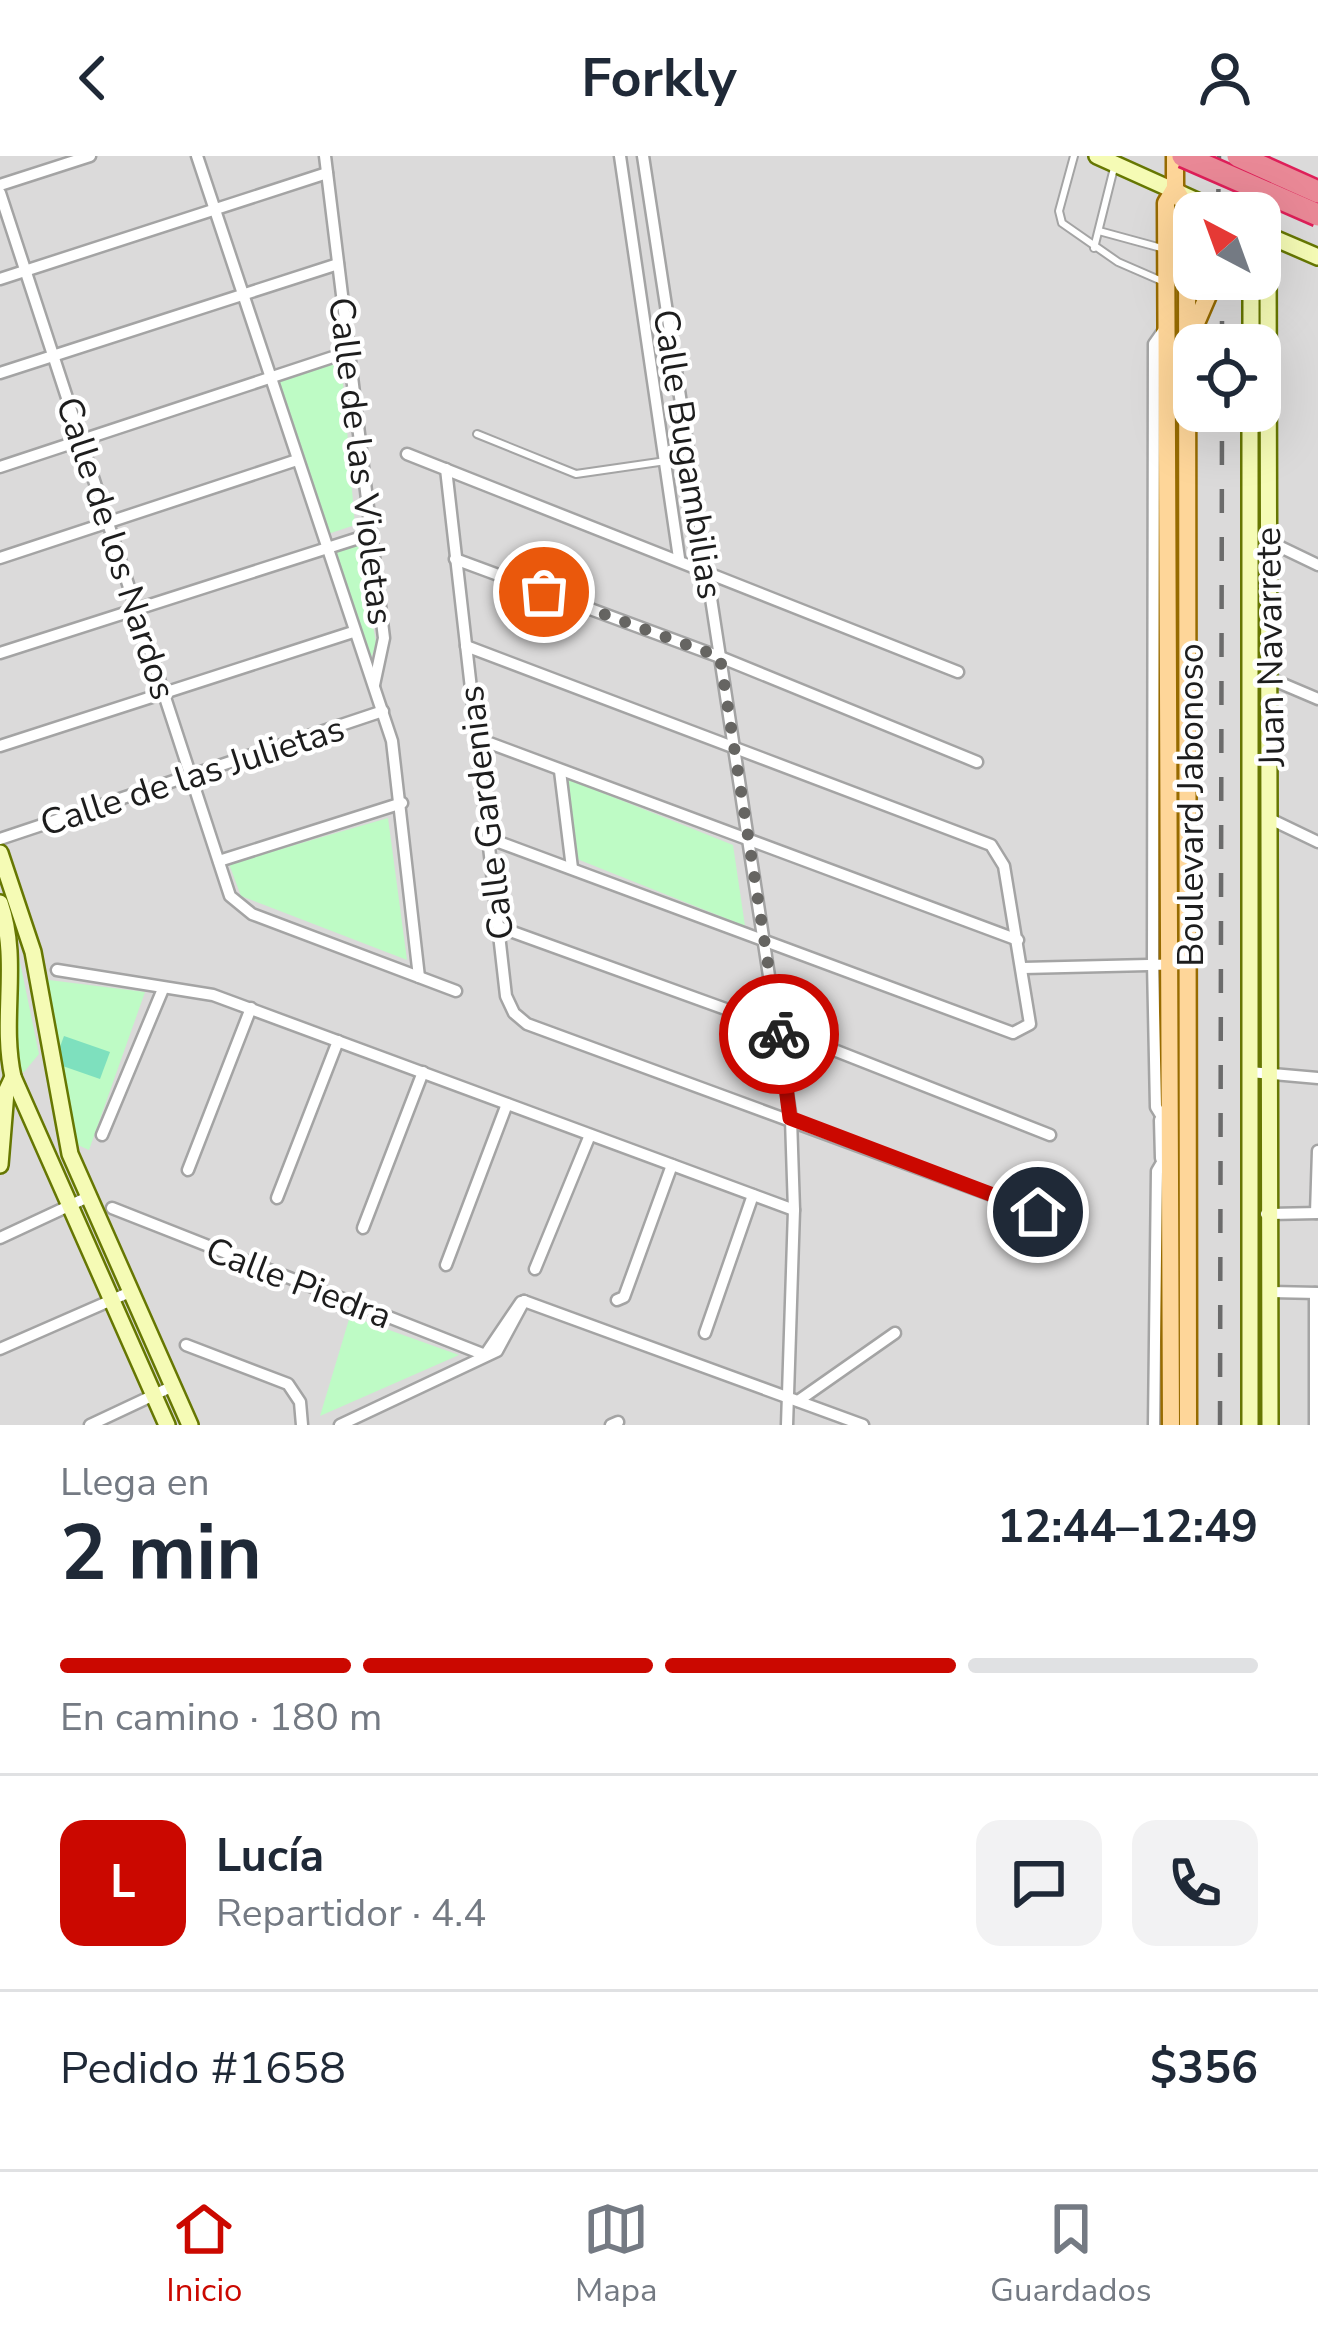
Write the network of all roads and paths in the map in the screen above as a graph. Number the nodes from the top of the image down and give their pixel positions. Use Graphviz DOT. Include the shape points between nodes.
graph roads {
  1 [pos="90,156"];
  2 [pos="196,156"];
  3 [pos="326,156"];
  4 [pos="620,156"];
  5 [pos="643,156"];
  6 [pos="1074,156"];
  7 [pos="1096,156"];
  8 [pos="1179,156"];
  9 [pos="1238,156"];
  10 [pos="1256,156"];
  11 [pos="1115,164"];
  12 [pos="327,173"];
  13 [pos="1175,188"];
  14 [pos="0,189"];
  15 [pos="1183,192"];
  16 [pos="1250,192"];
  17 [pos="1318,192"];
  18 [pos="213,208"];
  19 [pos="1318,215"];
  20 [pos="1099,231"];
  21 [pos="1281,243"];
  22 [pos="1094,248"];
  23 [pos="1167,250"];
  24 [pos="1318,257"];
  25 [pos="338,264"];
  26 [pos="26,270"];
  27 [pos="0,279"];
  28 [pos="1168,283"];
  29 [pos="242,295"];
  30 [pos="1263,300"];
  31 [pos="1188,324"];
  32 [pos="650,347"];
  33 [pos="672,347"];
  34 [pos="347,352"];
  35 [pos="54,356"];
  36 [pos="0,373"];
  37 [pos="269,378"];
  38 [pos="1187,432"];
  39 [pos="1250,432"];
  40 [pos="477,434"];
  41 [pos="82,440"];
  42 [pos="407,454"];
  43 [pos="296,460"];
  44 [pos="665,461"];
  45 [pos="0,467"];
  46 [pos="446,469"];
  47 [pos="109,523"];
  48 [pos="368,535"];
  49 [pos="1268,542"];
  50 [pos="325,549"];
  51 [pos="0,558"];
  52 [pos="679,558"];
  53 [pos="455,559"];
  54 [pos="1318,565"];
  55 [pos="706,568"];
  56 [pos="137,609"];
  57 [pos="353,632"];
  58 [pos="466,646"];
  59 [pos="0,653"];
  60 [pos="720,657"];
  61 [pos="958,672"];
  62 [pos="1271,679"];
  63 [pos="374,685"];
  64 [pos="165,693"];
  65 [pos="1318,699"];
  66 [pos="383,711"];
  67 [pos="476,738"];
  68 [pos="0,746"];
  69 [pos="735,752"];
  70 [pos="977,763"];
  71 [pos="560,771"];
  72 [pos="192,776"];
  73 [pos="402,803"];
  74 [pos="1270,819"];
  75 [pos="488,838"];
  76 [pos="0,839"];
  77 [pos="1318,842"];
  78 [pos="749,844"];
  79 [pos="1,859"];
  80 [pos="219,861"];
  81 [pos="572,868"];
  82 [pos="0,903"];
  83 [pos="1163,907"];
  84 [pos="15,925"];
  85 [pos="499,927"];
  86 [pos="1018,940"];
  87 [pos="765,944"];
  88 [pos="1153,963"];
  89 [pos="1182,963"];
  90 [pos="1023,968"];
  91 [pos="58,970"];
  92 [pos="419,977"];
  93 [pos="164,989"];
  94 [pos="456,992"];
  95 [pos="251,1008"];
  96 [pos="778,1028"];
  97 [pos="338,1041"];
  98 [pos="423,1072"];
  99 [pos="1250,1072"];
  100 [pos="6,1074"];
  101 [pos="1270,1075"];
  102 [pos="1318,1078"];
  103 [pos="52,1080"];
  104 [pos="1164,1080"];
  105 [pos="506,1104"];
  106 [pos="790,1118"];
  107 [pos="102,1135"];
  108 [pos="590,1135"];
  109 [pos="1050,1136"];
  110 [pos="1318,1151"];
  111 [pos="0,1165"];
  112 [pos="672,1165"];
  113 [pos="188,1170"];
  114 [pos="88,1197"];
  115 [pos="278,1198"];
  116 [pos="759,1198"];
  117 [pos="67,1206"];
  118 [pos="112,1208"];
  119 [pos="794,1210"];
  120 [pos="1038,1212"];
  121 [pos="1317,1213"];
  122 [pos="1250,1214"];
  123 [pos="1269,1214"];
  124 [pos="363,1228"];
  125 [pos="0,1238"];
  126 [pos="446,1265"];
  127 [pos="535,1269"];
  128 [pos="130,1292"];
  129 [pos="1270,1292"];
  130 [pos="1316,1293"];
  131 [pos="110,1300"];
  132 [pos="617,1300"];
  133 [pos="705,1333"];
  134 [pos="895,1333"];
  135 [pos="186,1346"];
  136 [pos="0,1349"];
  137 [pos="485,1355"];
  138 [pos="1163,1371"];
  139 [pos="173,1386"];
  140 [pos="154,1395"];
  141 [pos="793,1399"];
  142 [pos="90,1425"];
  143 [pos="167,1425"];
  144 [pos="190,1425"];
  145 [pos="302,1425"];
  146 [pos="340,1425"];
  147 [pos="787,1425"];
  148 [pos="863,1425"];
  149 [pos="1154,1425"];
  150 [pos="1171,1425"];
  151 [pos="1189,1425"];
  152 [pos="1250,1425"];
  153 [pos="1270,1425"];
  154 [pos="1315,1425"];
  1 -- 14 [label="street"];
  2 -- 18 [label="street"];
  3 -- 12 [label="street, Calle de las Violetas"];
  4 -- 32 [label="street, Calle Bugambilias"];
  5 -- 33 [label="street, Calle Bugambilias"];
  6 -- 22 [label="lane" via="1060,211 1063,224"];
  7 -- 11 [label="main road"];
  8 -- 13 [label="main road, Boulevard Jabonoso"];
  8 -- 19 [label="highway, bridge"];
  9 -- 17 [label="highway, bridge"];
  10 -- 16 [label="main road"];
  11 -- 13 [label="main road"];
  11 -- 20 [label="lane"];
  12 -- 18 [label="street"];
  12 -- 25 [label="street, Calle de las Violetas"];
  13 -- 15 [label="main road"];
  13 -- 23 [label="main road, Boulevard Jabonoso" via="1166,203"];
  13 -- 31 [label="main road, Boulevard Jabonoso" via="1187,208"];
  14 -- 26 [label="street, Calle de los Nardos"];
  18 -- 26 [label="street"];
  18 -- 29 [label="street"];
  20 -- 22 [label="lane"];
  20 -- 23 [label="lane"];
  21 -- 24 [label="main road"];
  22 -- 28 [label="lane"];
  23 -- 28 [label="main road, Boulevard Jabonoso"];
  25 -- 29 [label="street"];
  25 -- 34 [label="street, Calle de las Violetas"];
  26 -- 27 [label="street"];
  26 -- 35 [label="street, Calle de los Nardos"];
  28 -- 83 [label="main road, Boulevard Jabonoso"];
  29 -- 35 [label="street"];
  29 -- 37 [label="street"];
  30 -- 49 [label="main road, Juan Navarrete"];
  32 -- 33 [label="street"];
  32 -- 44 [label="street, Calle Bugambilias"];
  33 -- 55 [label="street, Calle Bugambilias"];
  34 -- 37 [label="street"];
  34 -- 48 [label="street, Calle de las Violetas"];
  35 -- 36 [label="street"];
  35 -- 41 [label="street, Calle de los Nardos"];
  37 -- 41 [label="street"];
  37 -- 43 [label="street"];
  38 -- 89 [label="main road, Boulevard Jabonoso"];
  39 -- 99 [label="main road, Juan Navarrete"];
  40 -- 44 [label="lane" via="576,474"];
  41 -- 45 [label="street"];
  41 -- 47 [label="street, Calle de los Nardos"];
  42 -- 46 [label="street"];
  43 -- 47 [label="street"];
  43 -- 50 [label="street"];
  44 -- 52 [label="street, Calle Bugambilias"];
  46 -- 52 [label="street"];
  46 -- 53 [label="street, Calle Gardenias"];
  47 -- 51 [label="street"];
  47 -- 56 [label="street, Calle de los Nardos"];
  48 -- 50 [label="street"];
  48 -- 63 [label="street, Calle de las Violetas" via="384,638"];
  49 -- 54 [label="street"];
  49 -- 62 [label="main road, Juan Navarrete"];
  50 -- 56 [label="street"];
  50 -- 57 [label="street"];
  52 -- 55 [label="street"];
  53 -- 58 [label="street, Calle Gardenias"];
  53 -- 60 [label="street"];
  55 -- 60 [label="street, Calle Bugambilias"];
  55 -- 61 [label="street"];
  56 -- 59 [label="street"];
  56 -- 64 [label="street, Calle de los Nardos"];
  57 -- 63 [label="street"];
  57 -- 64 [label="street"];
  58 -- 67 [label="street, Calle Gardenias"];
  58 -- 69 [label="street"];
  60 -- 69 [label="street, Calle Bugambilias"];
  60 -- 70 [label="street"];
  62 -- 65 [label="street"];
  62 -- 74 [label="main road, Juan Navarrete"];
  63 -- 66 [label="street, Calle de las Violetas"];
  64 -- 68 [label="street"];
  64 -- 72 [label="street, Calle de los Nardos"];
  66 -- 72 [label="street, Calle de las Julietas"];
  66 -- 73 [label="street, Calle de las Violetas"];
  67 -- 71 [label="street"];
  67 -- 75 [label="street, Calle Gardenias"];
  69 -- 78 [label="street, Calle Bugambilias"];
  69 -- 86 [label="street" via="982,839 1004,866"];
  71 -- 78 [label="street"];
  71 -- 81 [label="street"];
  72 -- 76 [label="street, Calle de las Julietas"];
  72 -- 80 [label="street, Calle de los Nardos"];
  73 -- 80 [label="street"];
  73 -- 92 [label="street, Calle de las Violetas"];
  74 -- 77 [label="street"];
  74 -- 101 [label="main road, Juan Navarrete"];
  75 -- 81 [label="street"];
  75 -- 85 [label="street, Calle Gardenias"];
  78 -- 86 [label="street"];
  78 -- 87 [label="street, Calle Bugambilias"];
  79 -- 84 [label="main road"];
  80 -- 92 [label="street, Calle de los Nardos" via="235,903"];
  81 -- 87 [label="street"];
  82 -- 84 [label="main road"];
  83 -- 88 [label="street"];
  83 -- 89 [label="main road, Boulevard Jabonoso"];
  84 -- 100 [label="main road"];
  84 -- 103 [label="main road" via="32,952"];
  85 -- 96 [label="street"];
  85 -- 106 [label="street, Calle Gardenias" via="506,996 527,1024"];
  86 -- 90 [label="street"];
  87 -- 90 [label="street" via="1013,1033 1030,1024"];
  87 -- 96 [label="street, Calle Bugambilias"];
  88 -- 89 [label="street"];
  88 -- 90 [label="street"];
  88 -- 104 [label="street"];
  89 -- 104 [label="main road, Boulevard Jabonoso"];
  89 -- 151 [label="main road, Boulevard Jabonoso"];
  91 -- 93 [label="street"];
  92 -- 94 [label="street"];
  93 -- 95 [label="street"];
  93 -- 107 [label="street"];
  95 -- 97 [label="street"];
  95 -- 113 [label="street"];
  96 -- 106 [label="street, Calle Bugambilias"];
  96 -- 109 [label="street"];
  97 -- 98 [label="street"];
  97 -- 115 [label="street"];
  98 -- 105 [label="street"];
  98 -- 124 [label="street"];
  99 -- 101 [label="street"];
  99 -- 122 [label="main road, Juan Navarrete"];
  100 -- 103 [label="main road"];
  100 -- 111 [label="main road"];
  100 -- 117 [label="main road"];
  101 -- 102 [label="street"];
  101 -- 123 [label="main road, Juan Navarrete"];
  103 -- 114 [label="main road"];
  104 -- 138 [label="main road, Boulevard Jabonoso"];
  105 -- 108 [label="street"];
  105 -- 126 [label="street"];
  106 -- 119 [label="street, Calle Bugambilias"];
  106 -- 120 [label="street"];
  108 -- 112 [label="street"];
  108 -- 127 [label="street"];
  110 -- 121 [label="street"];
  112 -- 116 [label="street"];
  112 -- 132 [label="street"];
  114 -- 117 [label="street"];
  114 -- 128 [label="main road"];
  116 -- 119 [label="street"];
  116 -- 133 [label="street"];
  117 -- 125 [label="street"];
  117 -- 131 [label="main road"];
  118 -- 137 [label="street, Calle Piedra"];
  119 -- 141 [label="street, Calle Bugambilias"];
  121 -- 123 [label="street"];
  122 -- 123 [label="street"];
  122 -- 152 [label="main road, Juan Navarrete"];
  123 -- 129 [label="main road, Juan Navarrete"];
  128 -- 131 [label="street"];
  128 -- 139 [label="main road"];
  129 -- 130 [label="street"];
  129 -- 153 [label="main road, Juan Navarrete"];
  130 -- 154 [label="street"];
  131 -- 136 [label="street"];
  131 -- 140 [label="main road"];
  134 -- 141 [label="street"];
  135 -- 145 [label="street" via="288,1384 301,1402"];
  137 -- 141 [label="street" via="524,1301"];
  137 -- 146 [label="street"];
  138 -- 149 [label="street"];
  138 -- 150 [label="main road, Boulevard Jabonoso"];
  139 -- 140 [label="street"];
  139 -- 144 [label="main road"];
  140 -- 142 [label="street"];
  140 -- 143 [label="main road"];
  141 -- 147 [label="street, Calle Bugambilias"];
  141 -- 148 [label="street"];
}
